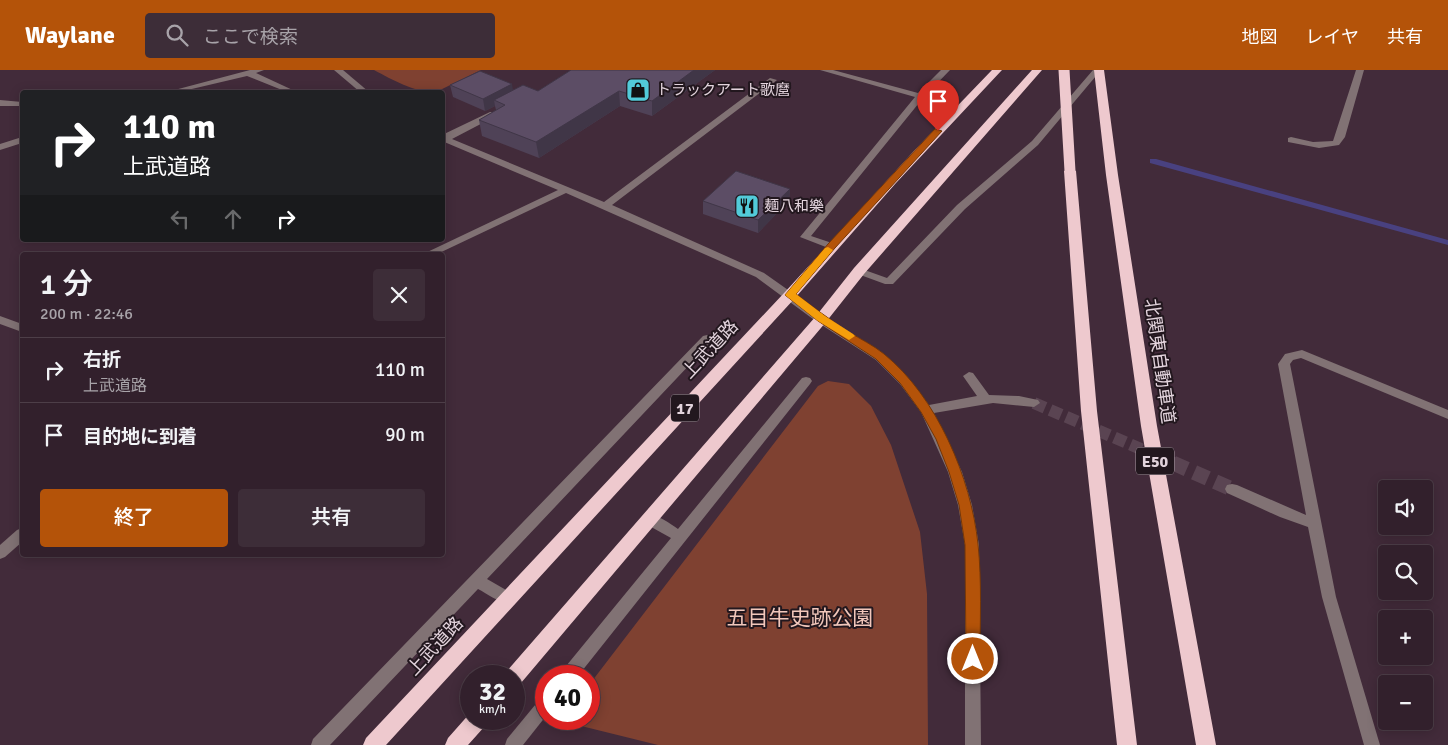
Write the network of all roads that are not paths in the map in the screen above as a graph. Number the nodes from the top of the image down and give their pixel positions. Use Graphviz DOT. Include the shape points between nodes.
graph roads {
  1 [pos="260,70"];
  2 [pos="338,70"];
  3 [pos="824,70"];
  4 [pos="946,70"];
  5 [pos="997,70"];
  6 [pos="1037,70"];
  7 [pos="1064,70"];
  8 [pos="1098,70"];
  9 [pos="1360,70"];
  10 [pos="248,73"];
  11 [pos="773,80"];
  12 [pos="179,90"];
  13 [pos="287,90"];
  14 [pos="363,90"];
  15 [pos="920,96"];
  16 [pos="0,103"];
  17 [pos="20,104"];
  18 [pos="500,111"];
  19 [pos="445,138"];
  20 [pos="445,139"];
  21 [pos="1291,140"];
  22 [pos="20,141"];
  23 [pos="0,147"];
  24 [pos="566,189"];
  25 [pos="605,206"];
  26 [pos="831,246"];
  27 [pos="433,252"];
  28 [pos="859,271"];
  29 [pos="790,295"];
  30 [pos="821,319"];
  31 [pos="0,320"];
  32 [pos="20,327"];
  33 [pos="707,340"];
  34 [pos="969,376"];
  35 [pos="806,381"];
  36 [pos="985,398"];
  37 [pos="1034,404"];
  38 [pos="926,410"];
  39 [pos="1448,415"];
  40 [pos="1232,488"];
  41 [pos="649,519"];
  42 [pos="1314,522"];
  43 [pos="20,536"];
  44 [pos="681,537"];
  45 [pos="0,553"];
  46 [pos="478,581"];
  47 [pos="508,598"];
  48 [pos="524,665"];
  49 [pos="577,665"];
  50 [pos="535,718"];
  51 [pos="468,730"];
  52 [pos="319,745"];
  53 [pos="373,745"];
  54 [pos="455,745"];
  55 [pos="513,745"];
  56 [pos="973,745"];
  57 [pos="1127,745"];
  58 [pos="1206,745"];
  59 [pos="1372,745"];
  1 -- 10 [label="street"];
  2 -- 14 [label="street"];
  3 -- 15 [label="street"];
  4 -- 15 [label="street"];
  5 -- 26 [label="highway, 上武道路 / 17"];
  6 -- 28 [label="highway, 17"];
  7 -- 57 [label="highway, bridge" via="1089,411"];
  8 -- 28 [label="street" via="1035,143 961,207 889,282"];
  8 -- 58 [label="highway, 北関東自動車道 / E50" via="1149,426"];
  9 -- 21 [label="street" via="1336,143 1312,146"];
  10 -- 12 [label="street"];
  10 -- 13 [label="street"];
  11 -- 25 [label="street"];
  15 -- 26 [label="street" via="805,237"];
  16 -- 17 [label="street"];
  18 -- 19 [label="street"];
  20 -- 24 [label="street"];
  22 -- 23 [label="street"];
  24 -- 25 [label="street"];
  24 -- 27 [label="street"];
  25 -- 29 [label="street" via="760,275"];
  26 -- 29 [label="highway, 上武道路 / 17"];
  28 -- 30 [label="highway, 17"];
  29 -- 30 [label="street"];
  29 -- 47 [label="highway, 上武道路 / 17"];
  30 -- 38 [label="street" via="880,357"];
  30 -- 41 [label="highway, 17"];
  31 -- 32 [label="street"];
  33 -- 46 [label="street"];
  34 -- 36 [label="street"];
  35 -- 44 [label="street"];
  36 -- 37 [label="street"];
  36 -- 38 [label="street"];
  38 -- 56 [label="street" via="955,472 972,545"];
  39 -- 42 [label="street" via="1302,354 1289,357 1284,364"];
  40 -- 42 [label="street" via="1285,513"];
  41 -- 44 [label="street"];
  41 -- 48 [label="highway, 17"];
  42 -- 59 [label="street" via="1329,597"];
  43 -- 45 [label="street"];
  44 -- 49 [label="street"];
  46 -- 47 [label="street"];
  46 -- 52 [label="street"];
  47 -- 53 [label="highway, 上武道路 / 17"];
  50 -- 55 [label="street"];
  51 -- 54 [label="highway"];
}
